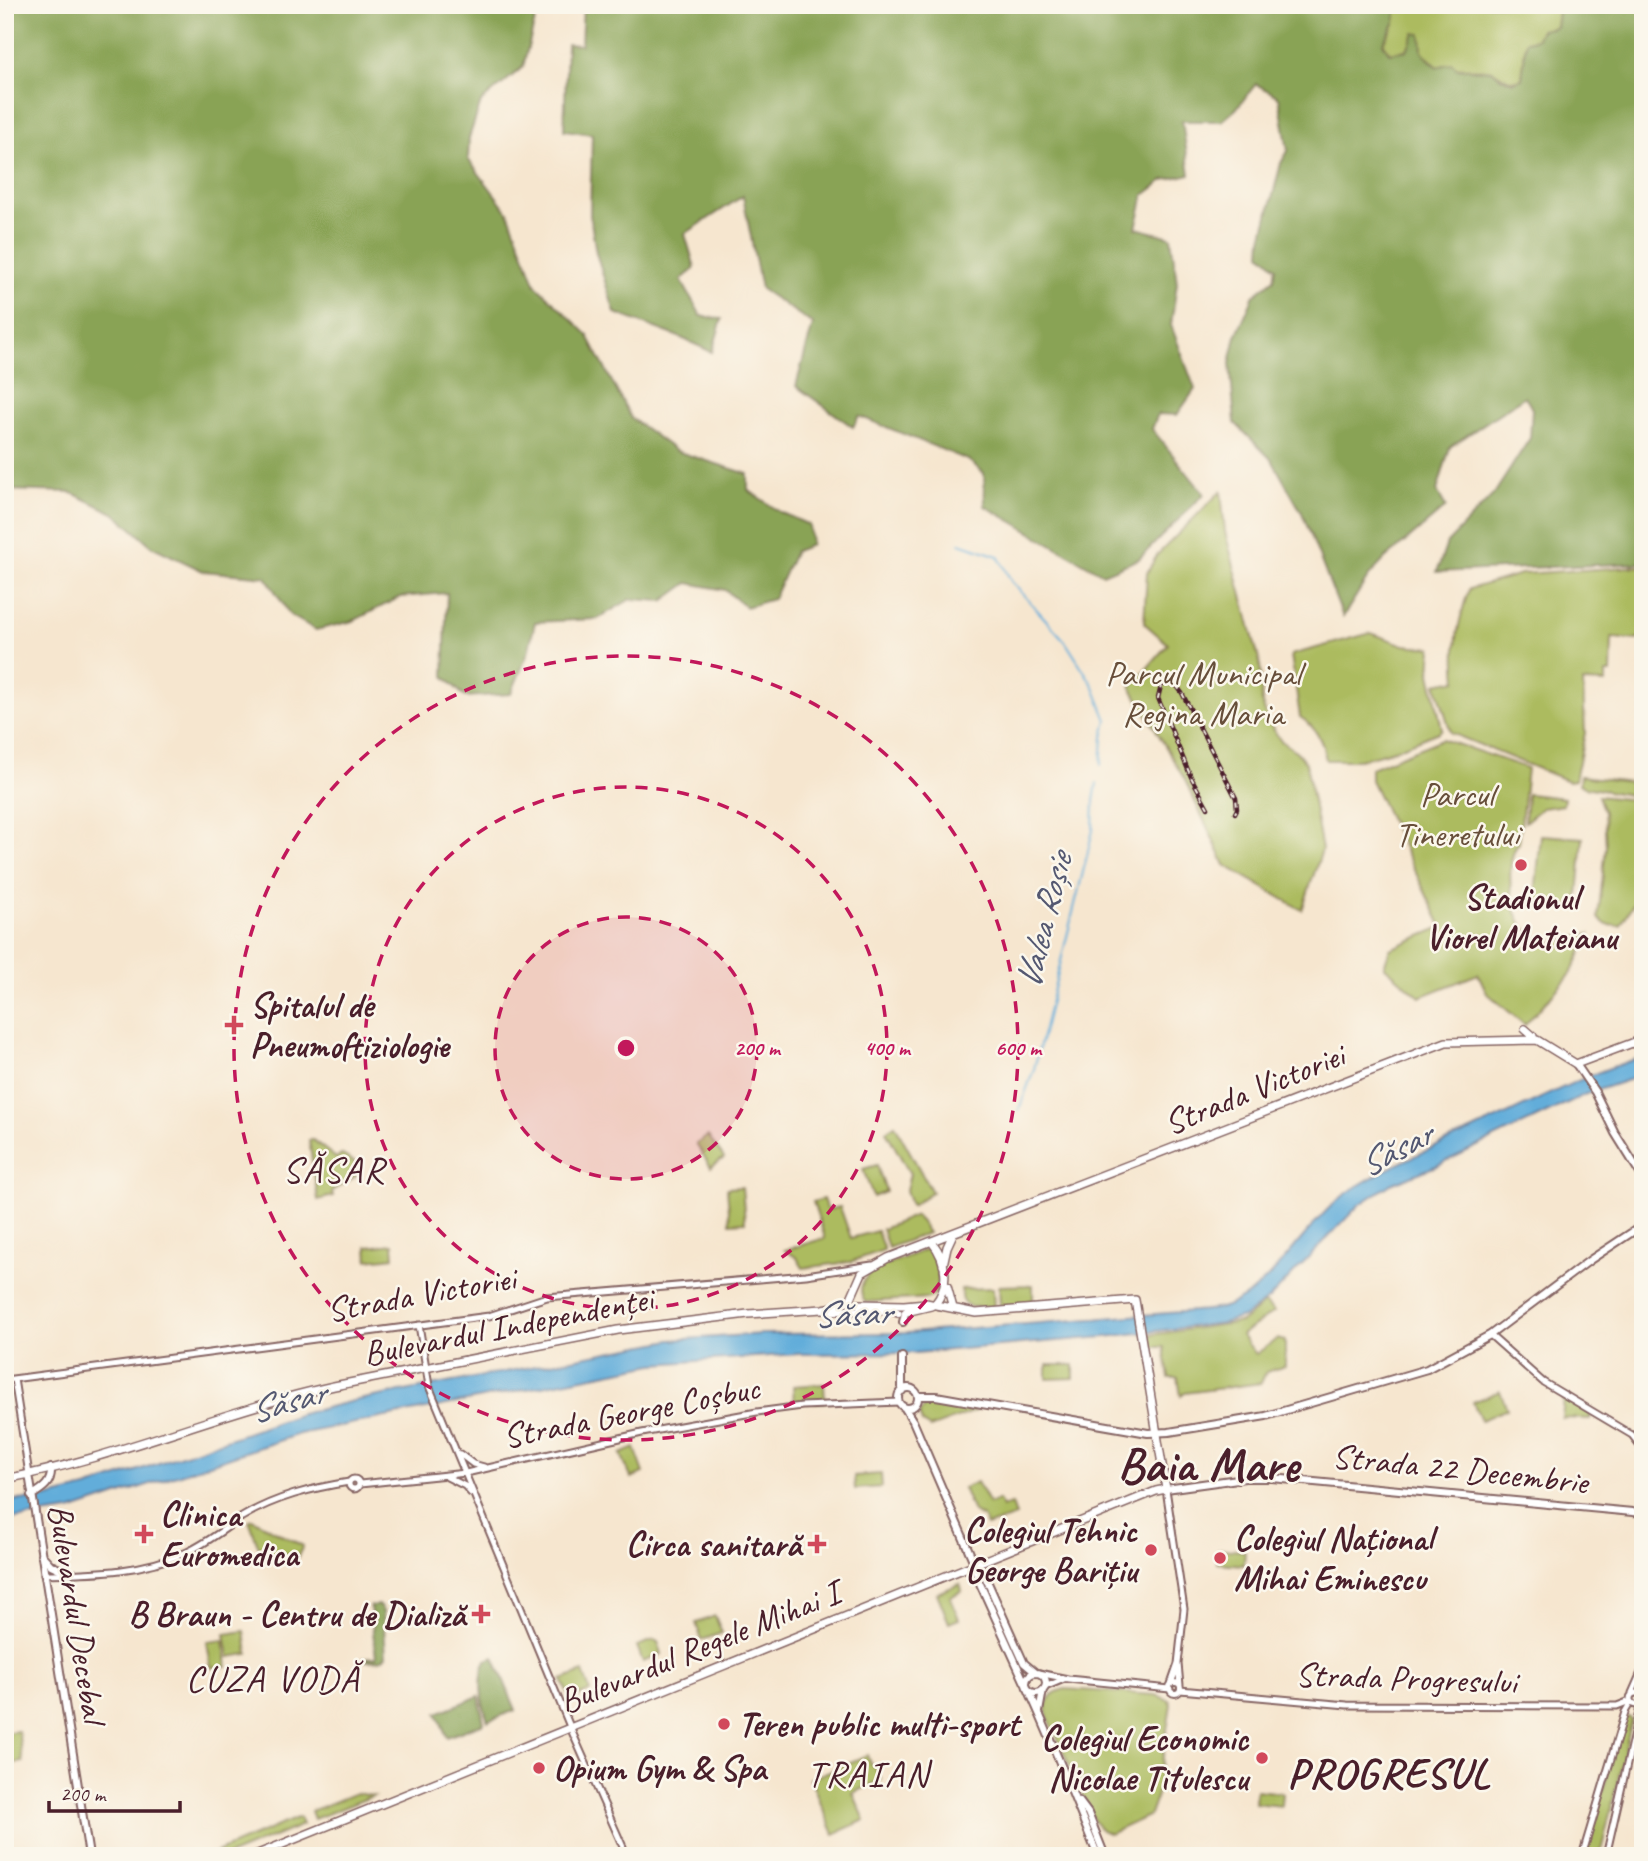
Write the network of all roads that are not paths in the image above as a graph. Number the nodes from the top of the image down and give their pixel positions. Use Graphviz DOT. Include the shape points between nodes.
graph roads {
  1 [pos="1525,1029"];
  2 [pos="1643,1039"];
  3 [pos="1533,1040"];
  4 [pos="1576,1064"];
  5 [pos="1643,1178"];
  6 [pos="1643,1225"];
  7 [pos="953,1234"];
  8 [pos="932,1242"];
  9 [pos="892,1258"];
  10 [pos="872,1265"];
  11 [pos="943,1265"];
  12 [pos="847,1270"];
  13 [pos="858,1278"];
  14 [pos="946,1282"];
  15 [pos="853,1302"];
  16 [pos="935,1304"];
  17 [pos="953,1308"];
  18 [pos="823,1309"];
  19 [pos="835,1311"];
  20 [pos="902,1313"];
  21 [pos="419,1325"];
  22 [pos="1490,1335"];
  23 [pos="902,1357"];
  24 [pos="426,1367"];
  25 [pos="902,1373"];
  26 [pos="14,1379"];
  27 [pos="5,1380"];
  28 [pos="902,1391"];
  29 [pos="916,1393"];
  30 [pos="902,1404"];
  31 [pos="916,1405"];
  32 [pos="913,1421"];
  33 [pos="1156,1433"];
  34 [pos="1643,1449"];
  35 [pos="457,1452"];
  36 [pos="51,1468"];
  37 [pos="487,1468"];
  38 [pos="29,1474"];
  39 [pos="466,1474"];
  40 [pos="444,1477"];
  41 [pos="5,1479"];
  42 [pos="1166,1489"];
  43 [pos="32,1496"];
  44 [pos="474,1496"];
  45 [pos="1643,1513"];
  46 [pos="41,1554"];
  47 [pos="975,1565"];
  48 [pos="44,1574"];
  49 [pos="70,1574"];
  50 [pos="1178,1664"];
  51 [pos="1643,1668"];
  52 [pos="1037,1673"];
  53 [pos="1068,1679"];
  54 [pos="1025,1683"];
  55 [pos="1170,1686"];
  56 [pos="1180,1688"];
  57 [pos="1044,1689"];
  58 [pos="1029,1691"];
  59 [pos="1642,1692"];
  60 [pos="1632,1693"];
  61 [pos="1630,1702"];
  62 [pos="1641,1703"];
  63 [pos="1039,1712"];
  64 [pos="570,1726"];
  65 [pos="1075,1795"];
  66 [pos="89,1856"];
  67 [pos="253,1856"];
  68 [pos="627,1856"];
  69 [pos="1098,1856"];
  70 [pos="1105,1856"];
  71 [pos="1582,1856"];
  72 [pos="1606,1856"];
  1 -- 3 [label="main road"];
  2 -- 4 [label="main road"];
  3 -- 4 [label="main road, Strada Victoriei"];
  3 -- 7 [label="main road, Strada Victoriei" via="1446,1042"];
  4 -- 5 [label="main road"];
  6 -- 22 [label="main road"];
  7 -- 8 [label="main road, Strada Victoriei"];
  7 -- 11 [label="main road"];
  8 -- 9 [label="main road, Strada Victoriei"];
  8 -- 11 [label="main road"];
  9 -- 10 [label="main road, Strada Victoriei"];
  9 -- 15 [label="main road, Strada Victoriei" via="863,1277"];
  10 -- 12 [label="street, Strada Victoriei"];
  10 -- 13 [label="main road, Strada Victoriei"];
  11 -- 14 [label="main road"];
  12 -- 13 [label="street"];
  12 -- 21 [label="street, Strada Victoriei" via="541,1298 489,1316"];
  13 -- 15 [label="main road, Strada Victoriei"];
  14 -- 16 [label="main road"];
  14 -- 17 [label="main road"];
  15 -- 18 [label="main road, Bulevardul Independenței"];
  15 -- 19 [label="main road"];
  15 -- 20 [label="main road, Bulevardul Independenței"];
  16 -- 17 [label="main road, Bulevardul Independenței"];
  16 -- 20 [label="main road, Bulevardul Independenței"];
  17 -- 33 [label="main road, Bulevardul Independenței" via="987,1313 1135,1300"];
  18 -- 19 [label="main road, Bulevardul Independenței"];
  18 -- 24 [label="main road, Bulevardul Independenței" via="640,1326"];
  19 -- 20 [label="main road, Bulevardul Independenței"];
  21 -- 24 [label="street"];
  21 -- 26 [label="street, Strada Victoriei"];
  22 -- 33 [label="main road" via="1427,1369 1266,1416"];
  22 -- 34 [label="street" via="1543,1382 1632,1435"];
  23 -- 25 [label="main road"];
  24 -- 35 [label="street" via="429,1386"];
  24 -- 36 [label="main road, Bulevardul Independenței" via="302,1393"];
  25 -- 28 [label="main road"];
  25 -- 29 [label="main road"];
  26 -- 27 [label="street, Strada Victoriei"];
  26 -- 38 [label="street, Bulevardul Decebal"];
  28 -- 29 [label="main road"];
  28 -- 30 [label="main road"];
  29 -- 31 [label="main road"];
  29 -- 33 [label="main road"];
  30 -- 31 [label="main road"];
  30 -- 32 [label="main road"];
  30 -- 37 [label="street, Strada George Coșbuc" via="768,1410"];
  31 -- 32 [label="main road"];
  32 -- 47 [label="main road"];
  33 -- 42 [label="main road"];
  35 -- 37 [label="street"];
  35 -- 39 [label="street"];
  36 -- 38 [label="main road, Bulevardul Independenței"];
  36 -- 43 [label="main road" via="47,1485"];
  37 -- 39 [label="street, Strada George Coșbuc"];
  38 -- 41 [label="main road, Bulevardul Independenței"];
  38 -- 43 [label="main road, Bulevardul Decebal"];
  39 -- 40 [label="street, Strada George Coșbuc"];
  39 -- 44 [label="street"];
  40 -- 44 [label="street"];
  40 -- 49 [label="street, Strada George Coșbuc" via="303,1491 267,1504 200,1546 163,1561 119,1572"];
  42 -- 45 [label="main road, Strada 22 Decembrie" via="1272,1478"];
  42 -- 47 [label="main road, Bulevardul Regele Mihai I"];
  42 -- 50 [label="street" via="1184,1602"];
  43 -- 46 [label="main road, Bulevardul Decebal"];
  44 -- 64 [label="street"];
  46 -- 48 [label="main road, Bulevardul Decebal"];
  46 -- 49 [label="main road"];
  47 -- 52 [label="main road" via="984,1574 1022,1658"];
  47 -- 54 [label="main road"];
  47 -- 64 [label="main road, Bulevardul Regele Mihai I"];
  48 -- 49 [label="street, Strada George Coșbuc"];
  48 -- 66 [label="main road, Bulevardul Decebal"];
  50 -- 55 [label="street"];
  50 -- 56 [label="street"];
  51 -- 60 [label="street"];
  52 -- 53 [label="street, Strada Progresului"];
  52 -- 54 [label="main road" via="1027,1676"];
  52 -- 57 [label="main road" via="1045,1678"];
  53 -- 55 [label="street, Strada Progresului"];
  53 -- 57 [label="street, Strada Progresului"];
  54 -- 58 [label="main road"];
  55 -- 56 [label="street, Strada Progresului" via="1176,1682"];
  55 -- 56 [label="street, Strada Progresului" via="1174,1694"];
  56 -- 61 [label="street, Strada Progresului" via="1354,1705 1617,1706"];
  57 -- 58 [label="main road"];
  57 -- 63 [label="main road"];
  58 -- 63 [label="main road"];
  59 -- 60 [label="street"];
  59 -- 62 [label="street"];
  60 -- 61 [label="street"];
  61 -- 62 [label="street, Strada Progresului"];
  61 -- 71 [label="street"];
  62 -- 72 [label="street"];
  63 -- 65 [label="main road"];
  64 -- 67 [label="main road, Bulevardul Regele Mihai I"];
  64 -- 68 [label="street"];
  65 -- 69 [label="main road"];
  65 -- 70 [label="main road" via="1088,1813"];
}
